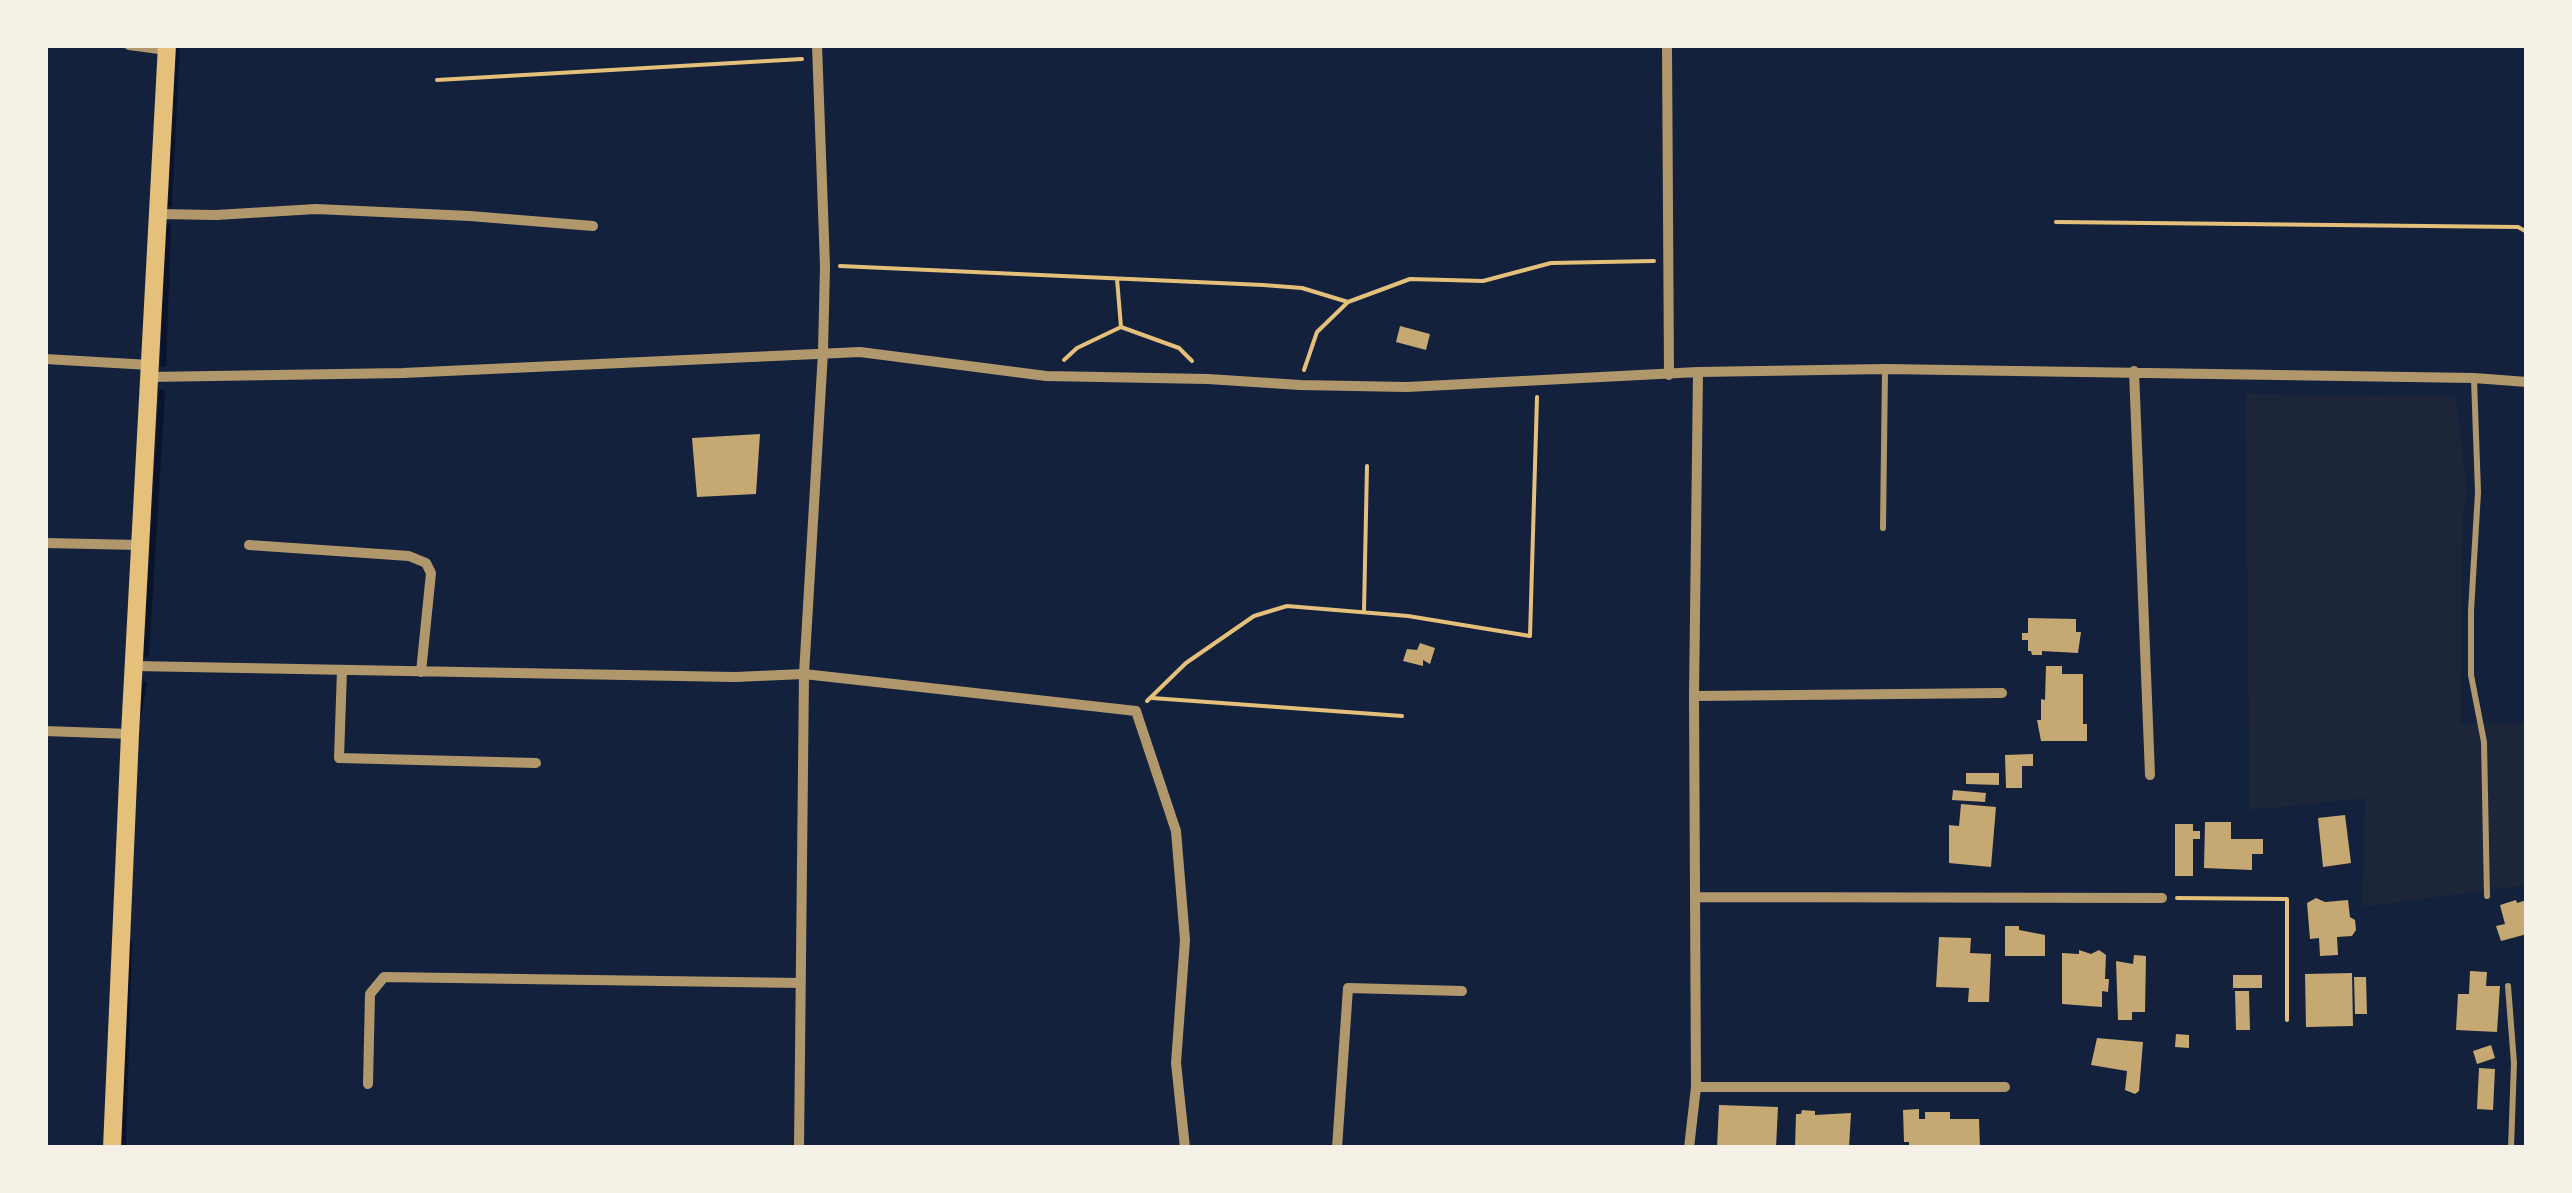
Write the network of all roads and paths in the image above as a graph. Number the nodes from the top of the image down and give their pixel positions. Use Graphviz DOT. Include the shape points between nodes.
graph roads {
  1 [pos="129,45"];
  2 [pos="816,45"];
  3 [pos="1668,45"];
  4 [pos="167,48"];
  5 [pos="816,58"];
  6 [pos="437,80"];
  7 [pos="158,214"];
  8 [pos="2056,222"];
  9 [pos="594,226"];
  10 [pos="2527,232"];
  11 [pos="1668,261"];
  12 [pos="825,266"];
  13 [pos="1117,279"];
  14 [pos="1348,302"];
  15 [pos="1121,327"];
  16 [pos="823,352"];
  17 [pos="45,360"];
  18 [pos="1886,368"];
  19 [pos="2134,371"];
  20 [pos="150,372"];
  21 [pos="1698,372"];
  22 [pos="1669,374"];
  23 [pos="1046,376"];
  24 [pos="2474,378"];
  25 [pos="1208,379"];
  26 [pos="1538,381"];
  27 [pos="2527,382"];
  28 [pos="1300,385"];
  29 [pos="1367,466"];
  30 [pos="1883,528"];
  31 [pos="45,543"];
  32 [pos="140,545"];
  33 [pos="249,545"];
  34 [pos="1364,612"];
  35 [pos="134,666"];
  36 [pos="342,670"];
  37 [pos="422,672"];
  38 [pos="804,674"];
  39 [pos="2002,693"];
  40 [pos="1694,696"];
  41 [pos="1150,698"];
  42 [pos="1136,711"];
  43 [pos="1402,716"];
  44 [pos="45,731"];
  45 [pos="130,734"];
  46 [pos="536,763"];
  47 [pos="2150,775"];
  48 [pos="2487,896"];
  49 [pos="1697,897"];
  50 [pos="2162,898"];
  51 [pos="801,983"];
  52 [pos="2508,986"];
  53 [pos="1462,991"];
  54 [pos="2287,1020"];
  55 [pos="368,1084"];
  56 [pos="1696,1086"];
  57 [pos="2005,1088"];
  58 [pos="112,1148"];
  59 [pos="799,1148"];
  60 [pos="1185,1148"];
  61 [pos="1337,1148"];
  62 [pos="1689,1148"];
  63 [pos="2510,1148"];
  1 -- 4 [label="street"];
  2 -- 5 [label="street"];
  3 -- 11 [label="street"];
  4 -- 7 [label="main road"];
  5 -- 6 [label="path"];
  5 -- 12 [label="street"];
  7 -- 9 [label="street" via="316,208"];
  7 -- 20 [label="main road"];
  8 -- 10 [label="path" via="2518,226"];
  11 -- 14 [label="path" via="1552,263 1482,281 1410,280"];
  11 -- 22 [label="street"];
  12 -- 13 [label="path"];
  12 -- 16 [label="street"];
  13 -- 14 [label="path" via="1302,288"];
  13 -- 15 [label="path"];
  14 -- 28 [label="path" via="1317,332"];
  15 -- 23 [label="path" via="1077,348"];
  15 -- 25 [label="path" via="1179,348"];
  16 -- 20 [label="street" via="403,373"];
  16 -- 23 [label="street"];
  16 -- 38 [label="street"];
  17 -- 20 [label="street"];
  18 -- 19 [label="street"];
  18 -- 21 [label="street"];
  18 -- 30 [label="lane"];
  19 -- 24 [label="street"];
  19 -- 47 [label="street"];
  20 -- 32 [label="main road"];
  21 -- 22 [label="street"];
  21 -- 40 [label="street"];
  22 -- 26 [label="street"];
  23 -- 25 [label="street"];
  24 -- 27 [label="street"];
  24 -- 48 [label="lane" via="2478,492 2471,675 2484,742"];
  25 -- 28 [label="street"];
  26 -- 28 [label="street"];
  26 -- 34 [label="path" via="1530,636"];
  29 -- 34 [label="path"];
  31 -- 32 [label="street"];
  32 -- 35 [label="main road"];
  33 -- 37 [label="street" via="419,558 432,572"];
  34 -- 41 [label="path" via="1287,606 1254,616 1186,663"];
  35 -- 36 [label="street"];
  35 -- 45 [label="main road"];
  36 -- 37 [label="street"];
  36 -- 46 [label="street" via="339,758"];
  37 -- 38 [label="street"];
  38 -- 42 [label="street"];
  38 -- 51 [label="street"];
  39 -- 40 [label="street"];
  40 -- 49 [label="street"];
  41 -- 42 [label="path"];
  41 -- 43 [label="path"];
  42 -- 60 [label="street" via="1176,831 1186,940 1176,1063"];
  44 -- 45 [label="street"];
  45 -- 58 [label="main road"];
  49 -- 50 [label="street"];
  49 -- 56 [label="street"];
  50 -- 54 [label="path" via="2287,899"];
  51 -- 55 [label="street" via="384,977 370,994"];
  51 -- 59 [label="street"];
  52 -- 63 [label="lane" via="2514,1063"];
  53 -- 61 [label="street" via="1348,988"];
  56 -- 57 [label="street"];
  56 -- 62 [label="street"];
}
